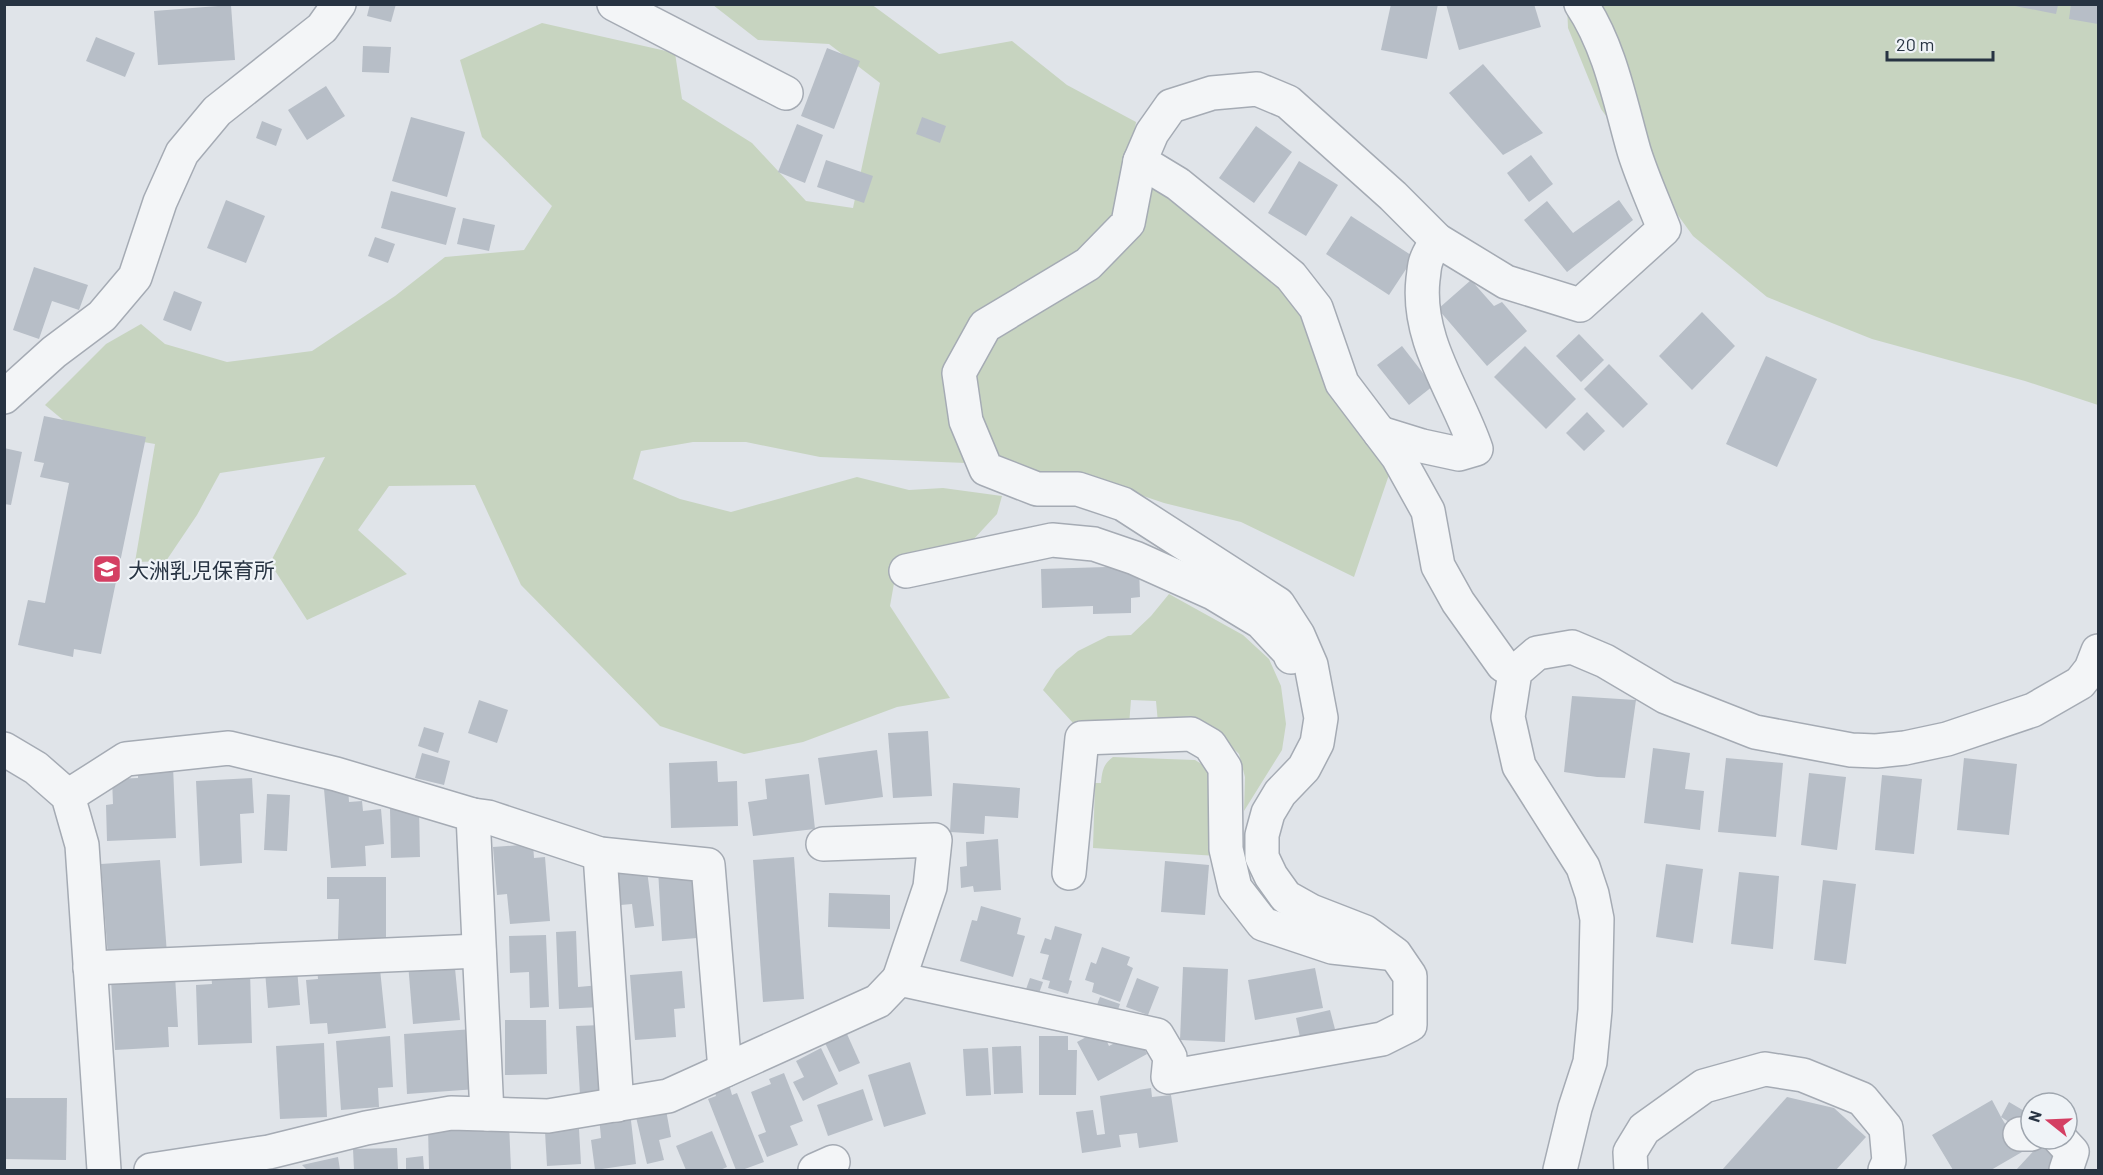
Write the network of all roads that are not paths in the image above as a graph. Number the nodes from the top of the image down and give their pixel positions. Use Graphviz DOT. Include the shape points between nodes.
graph roads {
  1 [pos="339,4"];
  2 [pos="614,4"];
  3 [pos="1581,4"];
  4 [pos="786,93"];
  5 [pos="1140,161"];
  6 [pos="1437,240"];
  7 [pos="4,397"];
  8 [pos="1380,433"];
  9 [pos="906,572"];
  10 [pos="2098,651"];
  11 [pos="1515,672"];
  12 [pos="1321,718"];
  13 [pos="4,748"];
  14 [pos="68,796"];
  15 [pos="473,815"];
  16 [pos="823,844"];
  17 [pos="600,854"];
  18 [pos="1069,873"];
  19 [pos="479,951"];
  20 [pos="1395,954"];
  21 [pos="90,968"];
  22 [pos="899,979"];
  23 [pos="725,1070"];
  24 [pos="617,1105"];
  25 [pos="487,1114"];
  26 [pos="2071,1151"];
  27 [pos="276,1161"];
  28 [pos="104,1170"];
  29 [pos="150,1170"];
  30 [pos="1560,1170"];
  31 [pos="1631,1170"];
  32 [pos="1885,1170"];
  33 [pos="2066,1170"];
  1 -- 7 [label="street" via="322,28 217,111 182,153 160,202 135,277 102,316"];
  2 -- 4 [label="street"];
  3 -- 6 [label="street" via="1592,21 1615,82 1635,154 1664,229 1580,305 1506,282"];
  5 -- 6 [label="street" via="1152,133 1171,106 1212,93 1257,89 1288,102"];
  5 -- 8 [label="street" via="1178,184 1291,276 1316,308 1342,383"];
  5 -- 12 [label="street" via="1128,223 1088,264 985,326 960,373 966,422 986,469 1038,489 1078,489 1123,504 1278,604 1311,665"];
  6 -- 8 [label="street" via="1425,261 1421,297 1425,324 1476,449 1459,454"];
  8 -- 11 [label="street" via="1428,511 1438,566 1458,602 1503,665"];
  9 -- 12 [label="street" via="1052,540 1094,544 1135,558 1213,593 1261,622 1289,652"];
  10 -- 11 [label="street" via="2080,683 2033,710 1947,739 1876,751 1842,749 1755,732 1666,697 1572,647 1537,653"];
  11 -- 30 [label="street" via="1508,717 1519,766 1583,867 1597,919 1590,1062"];
  12 -- 20 [label="street" via="1317,743 1304,768 1280,793 1268,813 1262,857 1286,897 1365,932"];
  13 -- 14 [label="street" via="36,768"];
  14 -- 15 [label="street" via="126,759 229,748 336,774"];
  14 -- 21 [label="street" via="82,845"];
  15 -- 17 [label="street"];
  15 -- 19 [label="street"];
  16 -- 22 [label="street" via="935,840 930,887"];
  17 -- 23 [label="street" via="708,865"];
  17 -- 24 [label="street"];
  18 -- 20 [label="street" via="1082,738 1191,734 1210,745 1225,768 1226,849 1236,888 1263,924 1332,947"];
  19 -- 21 [label="street"];
  19 -- 25 [label="street"];
  20 -- 22 [label="street" via="1410,976 1410,1025 1382,1039 1168,1077 1170,1057 1157,1035"];
  21 -- 28 [label="street"];
  22 -- 23 [label="street" via="878,1001"];
  23 -- 24 [label="street" via="668,1096"];
  24 -- 25 [label="street" via="549,1116"];
  25 -- 27 [label="street" via="451,1113 366,1128"];
  26 -- 33 [label="street"];
  27 -- 29 [label="street"];
  31 -- 32 [label="street" via="1630,1152 1644,1128 1704,1086 1765,1070 1803,1075 1862,1099 1886,1128 1889,1161"];
}
